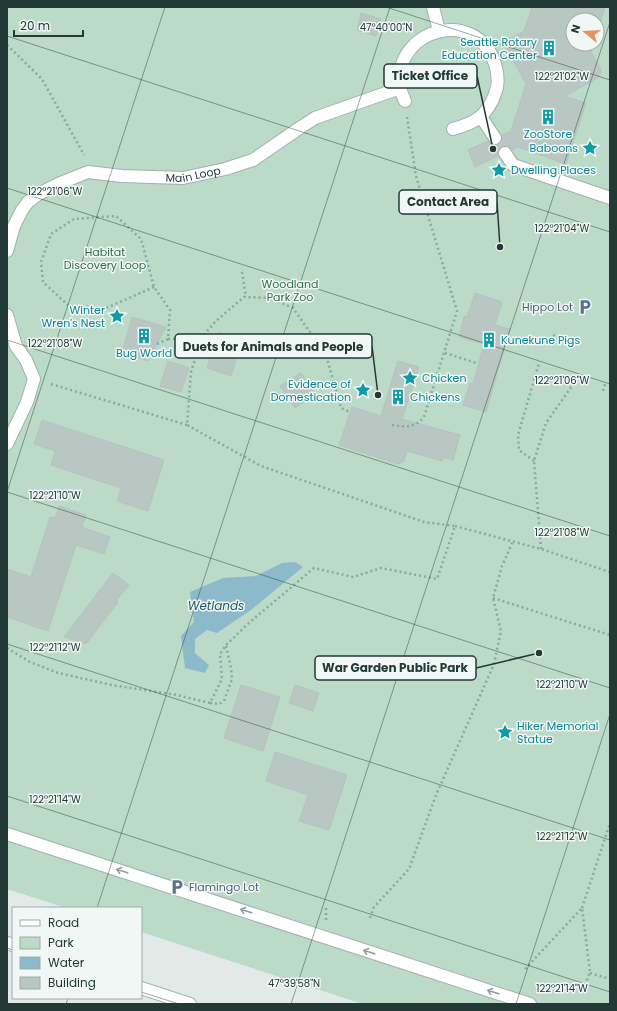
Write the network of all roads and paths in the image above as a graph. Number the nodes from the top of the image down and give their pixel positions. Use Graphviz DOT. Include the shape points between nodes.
graph roads {
  1 [pos="433,7"];
  2 [pos="439,31"];
  3 [pos="7,45"];
  4 [pos="400,88"];
  5 [pos="405,102"];
  6 [pos="481,117"];
  7 [pos="452,129"];
  8 [pos="494,138"];
  9 [pos="505,153"];
  10 [pos="94,172"];
  11 [pos="610,198"];
  12 [pos="7,251"];
  13 [pos="41,262"];
  14 [pos="38,264"];
  15 [pos="242,272"];
  16 [pos="154,287"];
  17 [pos="246,297"];
  18 [pos="7,315"];
  19 [pos="553,335"];
  20 [pos="202,337"];
  21 [pos="168,339"];
  22 [pos="571,341"];
  23 [pos="157,344"];
  24 [pos="445,353"];
  25 [pos="476,363"];
  26 [pos="539,363"];
  27 [pos="34,378"];
  28 [pos="574,383"];
  29 [pos="605,384"];
  30 [pos="603,391"];
  31 [pos="350,412"];
  32 [pos="187,425"];
  33 [pos="392,425"];
  34 [pos="7,444"];
  35 [pos="534,461"];
  36 [pos="455,526"];
  37 [pos="513,541"];
  38 [pos="542,549"];
  39 [pos="610,572"];
  40 [pos="493,598"];
  41 [pos="610,635"];
  42 [pos="226,645"];
  43 [pos="7,648"];
  44 [pos="210,703"];
  45 [pos="610,823"];
  46 [pos="7,834"];
  47 [pos="582,908"];
  48 [pos="370,918"];
  49 [pos="525,969"];
  50 [pos="590,972"];
  51 [pos="610,979"];
  52 [pos="142,988"];
  53 [pos="584,988"];
  54 [pos="177,1002"];
  55 [pos="190,1004"];
  56 [pos="530,1004"];
  1 -- 2 [label="street"];
  2 -- 4 [label="street" via="425,36 413,45 404,58"];
  2 -- 6 [label="street" via="455,30 471,35 484,44 493,58 498,73 497,90 491,105"];
  3 -- 10 [label="path" via="42,79"];
  4 -- 5 [label="street"];
  4 -- 10 [label="street, Main Loop" via="315,118 253,160 225,169 183,178 122,176"];
  5 -- 24 [label="path" via="416,176 457,311"];
  6 -- 7 [label="street" via="468,125"];
  6 -- 8 [label="street"];
  9 -- 11 [label="street" via="513,165"];
  10 -- 12 [label="street, Main Loop" via="58,184 28,202 14,226"];
  13 -- 14 [label="path"];
  13 -- 16 [label="path" via="42,282 70,306 106,308"];
  13 -- 16 [label="path" via="51,234 74,219 116,216 141,239"];
  15 -- 17 [label="path"];
  16 -- 21 [label="path" via="170,310"];
  17 -- 20 [label="path" via="216,321"];
  17 -- 31 [label="path" via="270,298 293,308 326,355 341,408"];
  18 -- 27 [label="street" via="16,346"];
  19 -- 22 [label="path"];
  20 -- 21 [label="path"];
  20 -- 32 [label="path" via="191,372"];
  21 -- 23 [label="path"];
  24 -- 25 [label="path"];
  24 -- 33 [label="path" via="424,417 409,427"];
  26 -- 35 [label="path" via="518,436 519,450"];
  27 -- 32 [label="path"];
  27 -- 34 [label="street" via="27,402"];
  28 -- 35 [label="path" via="546,423"];
  29 -- 30 [label="path"];
  32 -- 36 [label="path" via="261,466 424,522"];
  35 -- 38 [label="path"];
  36 -- 37 [label="path"];
  36 -- 42 [label="path" via="437,579 381,568 353,577 314,568"];
  37 -- 38 [label="path"];
  37 -- 40 [label="path" via="502,566"];
  38 -- 39 [label="path"];
  40 -- 41 [label="path"];
  40 -- 48 [label="path" via="502,631 494,664 436,795 409,869 374,907"];
  42 -- 44 [label="path" via="220,654 222,679"];
  42 -- 44 [label="path" via="232,679 224,701 219,704"];
  43 -- 44 [label="path" via="30,662 58,673"];
  45 -- 47 [label="path"];
  56 -- 46 [label="street, one-way"];
  47 -- 49 [label="path"];
  47 -- 50 [label="path"];
  50 -- 51 [label="path"];
  50 -- 53 [label="path"];
  52 -- 54 [label="street"];
  54 -- 55 [label="street"];
}
